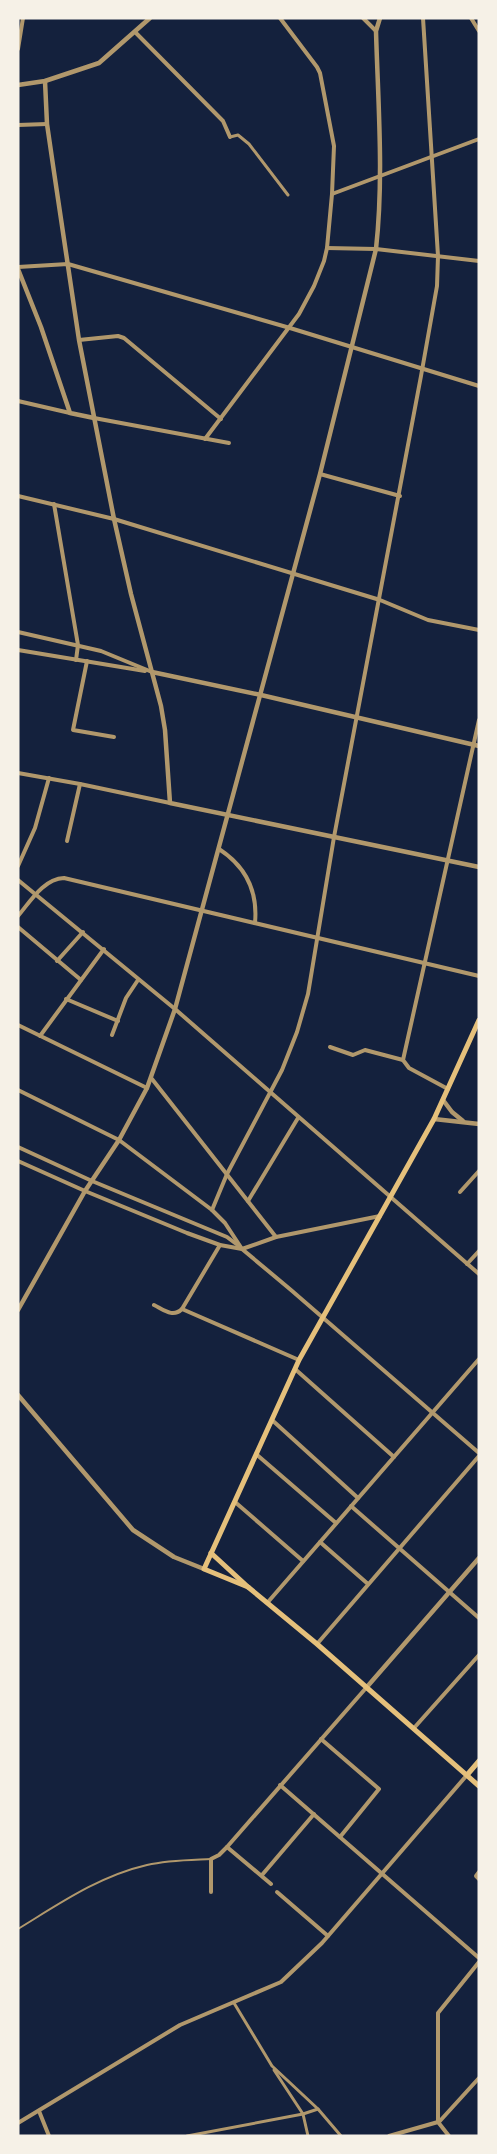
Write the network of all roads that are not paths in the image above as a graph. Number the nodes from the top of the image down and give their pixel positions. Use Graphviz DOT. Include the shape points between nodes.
graph roads {
  1 [pos="23,18"];
  2 [pos="150,18"];
  3 [pos="280,18"];
  4 [pos="363,18"];
  5 [pos="380,18"];
  6 [pos="423,18"];
  7 [pos="471,18"];
  8 [pos="376,31"];
  9 [pos="479,31"];
  10 [pos="135,32"];
  11 [pos="18,49"];
  12 [pos="45,81"];
  13 [pos="18,85"];
  14 [pos="48,124"];
  15 [pos="18,125"];
  16 [pos="230,137"];
  17 [pos="479,139"];
  18 [pos="433,157"];
  19 [pos="380,177"];
  20 [pos="332,194"];
  21 [pos="288,195"];
  22 [pos="327,248"];
  23 [pos="376,249"];
  24 [pos="438,256"];
  25 [pos="479,261"];
  26 [pos="68,264"];
  27 [pos="18,268"];
  28 [pos="290,328"];
  29 [pos="80,339"];
  30 [pos="353,347"];
  31 [pos="423,368"];
  32 [pos="479,386"];
  33 [pos="18,400"];
  34 [pos="70,413"];
  35 [pos="94,418"];
  36 [pos="221,418"];
  37 [pos="205,439"];
  38 [pos="229,443"];
  39 [pos="320,474"];
  40 [pos="18,496"];
  41 [pos="399,496"];
  42 [pos="54,504"];
  43 [pos="114,519"];
  44 [pos="294,574"];
  45 [pos="380,600"];
  46 [pos="479,630"];
  47 [pos="18,632"];
  48 [pos="78,645"];
  49 [pos="18,650"];
  50 [pos="76,660"];
  51 [pos="87,661"];
  52 [pos="152,672"];
  53 [pos="261,695"];
  54 [pos="358,717"];
  55 [pos="479,720"];
  56 [pos="114,737"];
  57 [pos="476,745"];
  58 [pos="18,773"];
  59 [pos="49,778"];
  60 [pos="80,784"];
  61 [pos="170,803"];
  62 [pos="228,815"];
  63 [pos="334,837"];
  64 [pos="67,841"];
  65 [pos="219,849"];
  66 [pos="449,861"];
  67 [pos="18,866"];
  68 [pos="479,867"];
  69 [pos="18,880"];
  70 [pos="37,894"];
  71 [pos="202,910"];
  72 [pos="18,916"];
  73 [pos="255,923"];
  74 [pos="18,927"];
  75 [pos="83,932"];
  76 [pos="317,937"];
  77 [pos="104,949"];
  78 [pos="57,961"];
  79 [pos="425,963"];
  80 [pos="479,976"];
  81 [pos="81,980"];
  82 [pos="138,980"];
  83 [pos="66,999"];
  84 [pos="175,1009"];
  85 [pos="479,1020"];
  86 [pos="118,1021"];
  87 [pos="18,1025"];
  88 [pos="112,1035"];
  89 [pos="40,1036"];
  90 [pos="330,1047"];
  91 [pos="403,1060"];
  92 [pos="152,1079"];
  93 [pos="147,1088"];
  94 [pos="448,1089"];
  95 [pos="18,1090"];
  96 [pos="270,1093"];
  97 [pos="443,1100"];
  98 [pos="298,1118"];
  99 [pos="434,1119"];
  100 [pos="465,1122"];
  101 [pos="479,1124"];
  102 [pos="119,1140"];
  103 [pos="18,1147"];
  104 [pos="18,1161"];
  105 [pos="479,1171"];
  106 [pos="227,1174"];
  107 [pos="477,1177"];
  108 [pos="92,1182"];
  109 [pos="86,1191"];
  110 [pos="460,1192"];
  111 [pos="391,1197"];
  112 [pos="248,1201"];
  113 [pos="213,1210"];
  114 [pos="380,1216"];
  115 [pos="276,1237"];
  116 [pos="220,1245"];
  117 [pos="242,1249"];
  118 [pos="479,1251"];
  119 [pos="467,1264"];
  120 [pos="479,1274"];
  121 [pos="154,1305"];
  122 [pos="182,1309"];
  123 [pos="18,1310"];
  124 [pos="322,1316"];
  125 [pos="479,1359"];
  126 [pos="299,1360"];
  127 [pos="295,1369"];
  128 [pos="18,1395"];
  129 [pos="432,1413"];
  130 [pos="272,1420"];
  131 [pos="256,1454"];
  132 [pos="479,1455"];
  133 [pos="394,1457"];
  134 [pos="358,1498"];
  135 [pos="235,1502"];
  136 [pos="351,1506"];
  137 [pos="336,1523"];
  138 [pos="320,1542"];
  139 [pos="399,1548"];
  140 [pos="211,1553"];
  141 [pos="479,1558"];
  142 [pos="303,1562"];
  143 [pos="204,1569"];
  144 [pos="368,1584"];
  145 [pos="248,1587"];
  146 [pos="449,1592"];
  147 [pos="268,1602"];
  148 [pos="479,1618"];
  149 [pos="317,1644"];
  150 [pos="479,1655"];
  151 [pos="366,1688"];
  152 [pos="414,1728"];
  153 [pos="321,1739"];
  154 [pos="479,1761"];
  155 [pos="467,1775"];
  156 [pos="280,1785"];
  157 [pos="479,1786"];
  158 [pos="314,1814"];
  159 [pos="340,1837"];
  160 [pos="227,1847"];
  161 [pos="211,1859"];
  162 [pos="479,1872"];
  163 [pos="382,1873"];
  164 [pos="261,1875"];
  165 [pos="479,1879"];
  166 [pos="271,1884"];
  167 [pos="211,1892"];
  168 [pos="277,1892"];
  169 [pos="18,1929"];
  170 [pos="328,1936"];
  171 [pos="479,1960"];
  172 [pos="234,2003"];
  173 [pos="272,2066"];
  174 [pos="479,2078"];
  175 [pos="318,2109"];
  176 [pos="39,2111"];
  177 [pos="303,2114"];
  178 [pos="438,2122"];
  179 [pos="18,2123"];
  180 [pos="49,2136"];
  181 [pos="188,2136"];
  182 [pos="308,2136"];
  183 [pos="341,2136"];
  184 [pos="389,2136"];
  185 [pos="449,2136"];
  1 -- 11 [label="street"];
  2 -- 10 [label="street"];
  3 -- 20 [label="street" via="320,73 334,146"];
  4 -- 8 [label="street"];
  5 -- 8 [label="street"];
  6 -- 18 [label="street"];
  7 -- 9 [label="street"];
  8 -- 19 [label="street"];
  10 -- 12 [label="street" via="99,63"];
  10 -- 16 [label="street" via="223,121"];
  12 -- 13 [label="street"];
  12 -- 14 [label="street"];
  14 -- 15 [label="street"];
  14 -- 26 [label="street"];
  16 -- 21 [label="street" via="238,135 249,144"];
  17 -- 18 [label="street"];
  18 -- 19 [label="street"];
  18 -- 24 [label="street"];
  19 -- 20 [label="street"];
  19 -- 23 [label="street"];
  20 -- 22 [label="street"];
  22 -- 23 [label="street"];
  22 -- 28 [label="street" via="314,286"];
  23 -- 24 [label="street"];
  23 -- 30 [label="street"];
  24 -- 25 [label="street"];
  24 -- 31 [label="street"];
  26 -- 27 [label="street"];
  26 -- 28 [label="street"];
  26 -- 29 [label="street"];
  27 -- 34 [label="street"];
  28 -- 30 [label="street"];
  28 -- 36 [label="street"];
  29 -- 35 [label="street"];
  29 -- 36 [label="street" via="124,338"];
  30 -- 31 [label="street"];
  30 -- 39 [label="street"];
  31 -- 32 [label="street"];
  31 -- 41 [label="street"];
  33 -- 34 [label="street"];
  34 -- 35 [label="street"];
  35 -- 37 [label="street"];
  35 -- 43 [label="street"];
  36 -- 37 [label="street"];
  37 -- 38 [label="street"];
  39 -- 41 [label="street"];
  39 -- 44 [label="street"];
  40 -- 42 [label="street"];
  41 -- 45 [label="street"];
  42 -- 43 [label="street"];
  42 -- 48 [label="street"];
  43 -- 44 [label="street"];
  43 -- 52 [label="street"];
  44 -- 45 [label="street"];
  44 -- 53 [label="street"];
  45 -- 46 [label="street" via="428,620"];
  45 -- 54 [label="street"];
  47 -- 48 [label="street"];
  48 -- 50 [label="street"];
  48 -- 52 [label="street"];
  49 -- 50 [label="street"];
  50 -- 51 [label="street"];
  51 -- 52 [label="street"];
  51 -- 56 [label="street" via="74,730"];
  52 -- 53 [label="street"];
  52 -- 61 [label="street" via="165,730"];
  53 -- 54 [label="street"];
  53 -- 62 [label="street"];
  54 -- 57 [label="street"];
  54 -- 63 [label="street"];
  55 -- 57 [label="street"];
  57 -- 66 [label="street"];
  58 -- 59 [label="street"];
  59 -- 60 [label="street"];
  59 -- 67 [label="street" via="35,828"];
  60 -- 61 [label="street"];
  60 -- 64 [label="street"];
  61 -- 62 [label="street"];
  62 -- 63 [label="street"];
  62 -- 65 [label="street"];
  63 -- 66 [label="street"];
  63 -- 76 [label="street"];
  65 -- 71 [label="street"];
  65 -- 73 [label="street" via="246,875 255,899"];
  66 -- 68 [label="street"];
  66 -- 79 [label="street"];
  69 -- 70 [label="street"];
  70 -- 71 [label="street" via="52,881 64,878"];
  70 -- 72 [label="street"];
  70 -- 75 [label="street"];
  71 -- 73 [label="street"];
  71 -- 84 [label="street"];
  73 -- 76 [label="street"];
  74 -- 78 [label="street"];
  75 -- 77 [label="street"];
  75 -- 78 [label="street"];
  76 -- 79 [label="street"];
  76 -- 96 [label="street" via="303,1013"];
  77 -- 81 [label="street"];
  77 -- 82 [label="street"];
  78 -- 81 [label="street"];
  79 -- 80 [label="street"];
  79 -- 91 [label="street"];
  81 -- 83 [label="street"];
  82 -- 84 [label="street"];
  82 -- 86 [label="street"];
  83 -- 86 [label="street"];
  83 -- 89 [label="street"];
  84 -- 92 [label="street"];
  84 -- 96 [label="street"];
  85 -- 94 [label="main road"];
  86 -- 88 [label="street"];
  87 -- 89 [label="street"];
  89 -- 93 [label="street"];
  90 -- 91 [label="street" via="353,1055 365,1050"];
  91 -- 94 [label="street" via="409,1068"];
  92 -- 93 [label="street"];
  92 -- 106 [label="street"];
  93 -- 102 [label="street"];
  94 -- 97 [label="main road"];
  95 -- 102 [label="street"];
  96 -- 98 [label="street"];
  96 -- 106 [label="street"];
  97 -- 99 [label="main road"];
  97 -- 100 [label="street"];
  98 -- 111 [label="street"];
  98 -- 112 [label="street"];
  99 -- 100 [label="street"];
  99 -- 111 [label="main road"];
  100 -- 101 [label="street"];
  102 -- 108 [label="street"];
  102 -- 113 [label="street"];
  103 -- 108 [label="street"];
  104 -- 109 [label="street"];
  105 -- 107 [label="street"];
  106 -- 112 [label="street"];
  106 -- 113 [label="street"];
  107 -- 110 [label="street"];
  108 -- 109 [label="street"];
  108 -- 117 [label="street" via="227,1236"];
  109 -- 116 [label="street"];
  109 -- 123 [label="street"];
  111 -- 114 [label="main road"];
  111 -- 119 [label="street"];
  112 -- 115 [label="street"];
  113 -- 117 [label="street"];
  114 -- 115 [label="street"];
  114 -- 124 [label="main road"];
  115 -- 117 [label="street"];
  116 -- 117 [label="street"];
  116 -- 122 [label="street"];
  117 -- 124 [label="street"];
  118 -- 119 [label="street"];
  119 -- 120 [label="street"];
  121 -- 122 [label="street" via="172,1314"];
  122 -- 126 [label="street"];
  124 -- 126 [label="main road"];
  124 -- 129 [label="street"];
  125 -- 129 [label="street"];
  126 -- 127 [label="main road"];
  127 -- 130 [label="main road"];
  127 -- 133 [label="street"];
  128 -- 143 [label="street" via="133,1530 167,1553"];
  129 -- 132 [label="street"];
  129 -- 133 [label="street"];
  130 -- 131 [label="main road"];
  130 -- 134 [label="street"];
  131 -- 135 [label="main road"];
  131 -- 137 [label="street"];
  132 -- 139 [label="street"];
  133 -- 134 [label="street"];
  134 -- 136 [label="street"];
  135 -- 140 [label="main road"];
  135 -- 142 [label="street"];
  136 -- 137 [label="street"];
  136 -- 139 [label="street"];
  137 -- 138 [label="street"];
  138 -- 142 [label="street"];
  138 -- 144 [label="street"];
  139 -- 144 [label="street"];
  139 -- 146 [label="street"];
  140 -- 143 [label="main road"];
  140 -- 145 [label="main road"];
  141 -- 146 [label="street"];
  142 -- 147 [label="street"];
  143 -- 145 [label="main road"];
  144 -- 149 [label="street"];
  145 -- 147 [label="main road"];
  146 -- 148 [label="street"];
  146 -- 151 [label="street"];
  147 -- 149 [label="main road"];
  149 -- 151 [label="main road"];
  150 -- 152 [label="street"];
  151 -- 152 [label="main road"];
  151 -- 153 [label="street"];
  152 -- 155 [label="main road"];
  153 -- 156 [label="street"];
  153 -- 159 [label="street" via="379,1789"];
  154 -- 155 [label="main road"];
  155 -- 157 [label="main road"];
  155 -- 163 [label="street"];
  156 -- 158 [label="street"];
  156 -- 160 [label="street"];
  158 -- 159 [label="street"];
  158 -- 164 [label="street"];
  159 -- 163 [label="street"];
  160 -- 161 [label="street"];
  160 -- 164 [label="street"];
  161 -- 167 [label="street"];
  161 -- 169 [label="lane" via="147,1865 111,1876"];
  162 -- 165 [label="street"];
  163 -- 170 [label="street"];
  163 -- 171 [label="street"];
  164 -- 166 [label="street"];
  168 -- 170 [label="street"];
  170 -- 172 [label="street" via="281,1982"];
  171 -- 178 [label="street" via="438,2013"];
  172 -- 173 [label="street"];
  172 -- 176 [label="street" via="180,2025"];
  173 -- 175 [label="street"];
  173 -- 177 [label="street"];
  174 -- 178 [label="street"];
  175 -- 177 [label="street"];
  175 -- 183 [label="street"];
  176 -- 179 [label="street"];
  176 -- 180 [label="street"];
  177 -- 181 [label="street"];
  177 -- 182 [label="street"];
  178 -- 184 [label="street"];
  178 -- 185 [label="street"];
}
